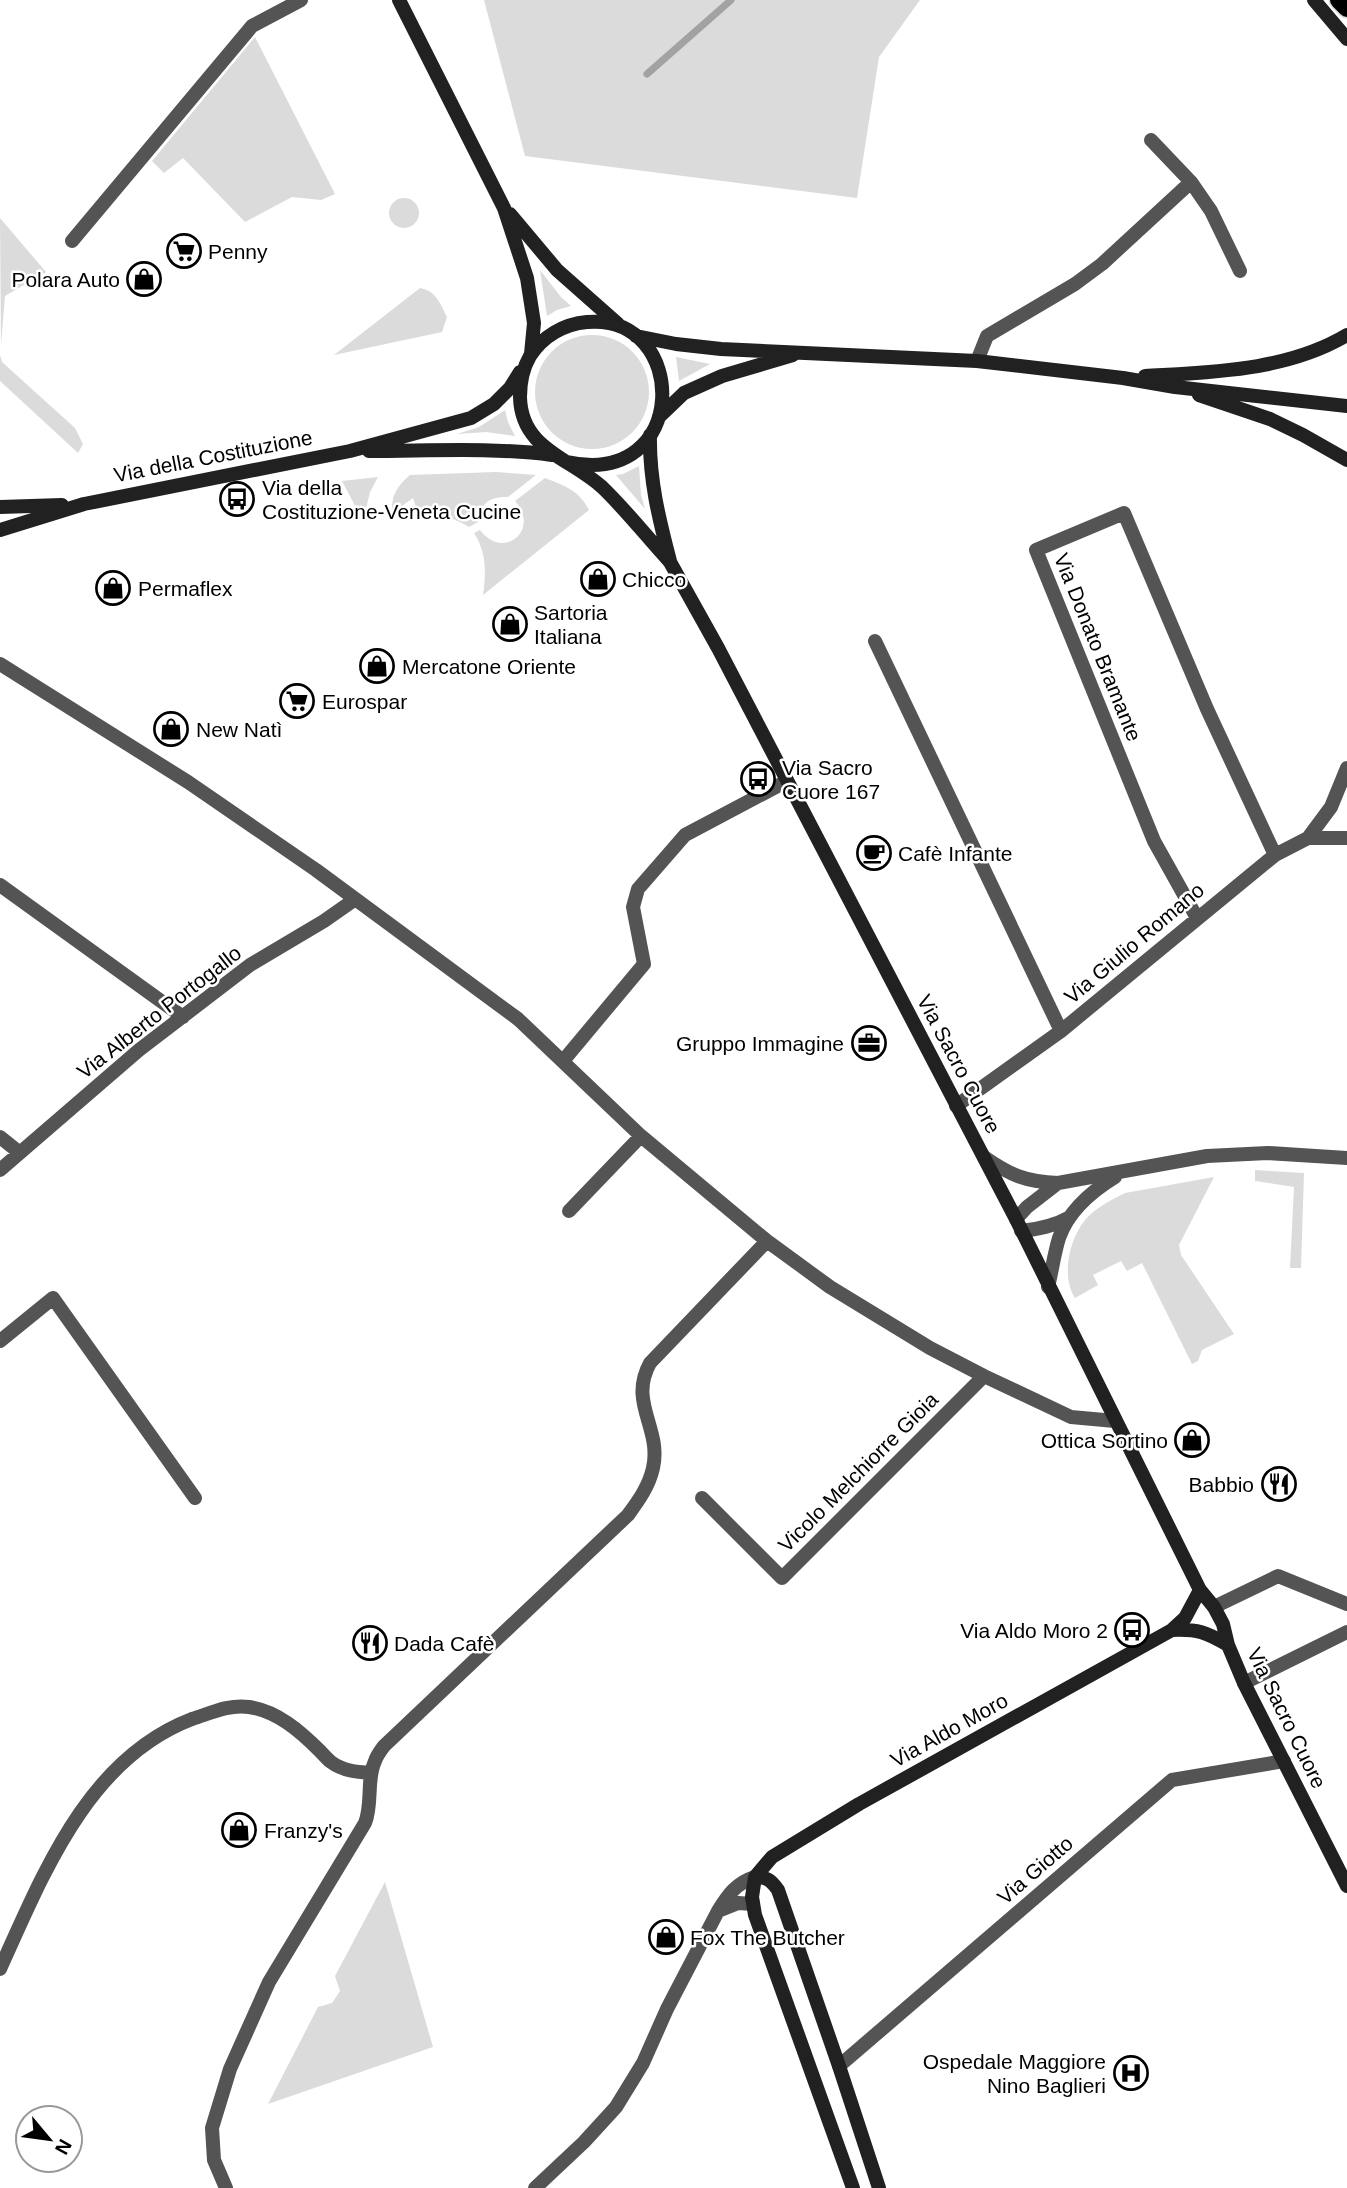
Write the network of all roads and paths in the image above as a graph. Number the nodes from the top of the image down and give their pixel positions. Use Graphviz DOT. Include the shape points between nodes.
graph roads {
  1 [pos="301,0"];
  2 [pos="399,0"];
  3 [pos="1314,0"];
  4 [pos="1339,0"];
  5 [pos="1347,8"];
  6 [pos="1347,39"];
  7 [pos="1152,141"];
  8 [pos="1191,182"];
  9 [pos="504,208"];
  10 [pos="72,241"];
  11 [pos="1240,271"];
  12 [pos="629,332"];
  13 [pos="1347,335"];
  14 [pos="807,352"];
  15 [pos="528,360"];
  16 [pos="977,361"];
  17 [pos="1123,378"];
  18 [pos="1175,387"];
  19 [pos="1347,406"];
  20 [pos="660,416"];
  21 [pos="650,435"];
  22 [pos="350,451"];
  23 [pos="560,458"];
  24 [pos="1347,460"];
  25 [pos="85,504"];
  26 [pos="0,507"];
  27 [pos="0,530"];
  28 [pos="670,562"];
  29 [pos="875,641"];
  30 [pos="0,664"];
  31 [pos="1347,768"];
  32 [pos="787,781"];
  33 [pos="1308,838"];
  34 [pos="1347,838"];
  35 [pos="1275,855"];
  36 [pos="0,885"];
  37 [pos="354,900"];
  38 [pos="1197,918"];
  39 [pos="183,1017"];
  40 [pos="1061,1031"];
  41 [pos="563,1061"];
  42 [pos="956,1107"];
  43 [pos="642,1136"];
  44 [pos="0,1137"];
  45 [pos="20,1153"];
  46 [pos="984,1157"];
  47 [pos="1347,1158"];
  48 [pos="0,1170"];
  49 [pos="1122,1173"];
  50 [pos="1058,1184"];
  51 [pos="569,1211"];
  52 [pos="1070,1216"];
  53 [pos="1018,1225"];
  54 [pos="766,1241"];
  55 [pos="1048,1287"];
  56 [pos="0,1341"];
  57 [pos="984,1376"];
  58 [pos="1115,1421"];
  59 [pos="195,1497"];
  60 [pos="702,1498"];
  61 [pos="1199,1590"];
  62 [pos="1347,1604"];
  63 [pos="1214,1607"];
  64 [pos="1172,1630"];
  65 [pos="1347,1632"];
  66 [pos="1228,1644"];
  67 [pos="1244,1683"];
  68 [pos="1284,1761"];
  69 [pos="371,1773"];
  70 [pos="755,1877"];
  71 [pos="1347,1886"];
  72 [pos="753,1904"];
  73 [pos="718,1911"];
  74 [pos="0,1969"];
  75 [pos="839,2066"];
  76 [pos="224,2187"];
  77 [pos="535,2188"];
  78 [pos="853,2188"];
  79 [pos="879,2188"];
  1 -- 10 [label="street" via="252,26"];
  2 -- 9 [label="main road"];
  3 -- 6 [label="main road"];
  4 -- 5 [label="main road"];
  7 -- 8 [label="street"];
  8 -- 11 [label="street" via="1211,211"];
  8 -- 16 [label="street" via="1084,278 987,336"];
  9 -- 12 [label="main road" via="557,270"];
  9 -- 15 [label="main road" via="527,278 534,323"];
  12 -- 14 [label="main road" via="676,344"];
  12 -- 15 [label="main road" via="598,322 573,324 542,341"];
  12 -- 20 [label="main road" via="657,363 664,398"];
  13 -- 17 [label="main road" via="1313,351 1257,366"];
  14 -- 16 [label="main road"];
  14 -- 20 [label="main road" via="722,376 684,393"];
  15 -- 22 [label="main road" via="510,388 471,418"];
  15 -- 23 [label="main road" via="520,385 520,406 538,442"];
  16 -- 17 [label="main road"];
  17 -- 18 [label="main road"];
  18 -- 19 [label="main road"];
  18 -- 24 [label="main road" via="1270,419"];
  20 -- 21 [label="main road"];
  21 -- 23 [label="main road" via="638,449 604,465 585,466"];
  21 -- 28 [label="main road" via="656,507"];
  22 -- 23 [label="main road" via="523,451"];
  22 -- 25 [label="main road, Via della Costituzione"];
  23 -- 28 [label="main road" via="601,486"];
  25 -- 26 [label="main road"];
  25 -- 27 [label="main road"];
  28 -- 32 [label="main road, Via Sacro Cuore"];
  29 -- 40 [label="street"];
  30 -- 37 [label="street" via="188,782"];
  31 -- 33 [label="street" via="1331,807"];
  32 -- 41 [label="street" via="685,835 638,889 633,907 644,964"];
  32 -- 42 [label="main road, Via Sacro Cuore"];
  33 -- 34 [label="street, Via Giulio Romano"];
  33 -- 35 [label="street, Via Giulio Romano"];
  35 -- 38 [label="street, Via Giulio Romano"];
  35 -- 38 [label="street, Via Donato Bramante" via="1124,513 1036,550 1154,841"];
  36 -- 39 [label="street"];
  37 -- 39 [label="street, Via Alberto Portogallo" via="250,965"];
  37 -- 41 [label="street" via="519,1019"];
  38 -- 40 [label="street, Via Giulio Romano"];
  39 -- 45 [label="street, Via Alberto Portogallo"];
  40 -- 42 [label="street, Via Giulio Romano"];
  41 -- 43 [label="street"];
  42 -- 46 [label="main road, Via Sacro Cuore"];
  43 -- 51 [label="street"];
  43 -- 54 [label="street"];
  44 -- 45 [label="street"];
  45 -- 48 [label="street, Via Alberto Portogallo"];
  46 -- 50 [label="street" via="1017,1177"];
  46 -- 53 [label="main road, Via Sacro Cuore"];
  47 -- 49 [label="street" via="1268,1153 1208,1156"];
  49 -- 50 [label="street"];
  49 -- 52 [label="street" via="1100,1186"];
  50 -- 53 [label="street" via="1034,1201"];
  52 -- 53 [label="street" via="1039,1229"];
  52 -- 55 [label="street"];
  53 -- 55 [label="main road, Via Sacro Cuore"];
  54 -- 57 [label="street" via="883,1320"];
  54 -- 69 [label="street" via="650,1363 643,1376 641,1392 654,1458 648,1484 628,1515 384,1746"];
  55 -- 58 [label="main road, Via Sacro Cuore"];
  56 -- 59 [label="street" via="53,1298"];
  57 -- 58 [label="street" via="1072,1417"];
  57 -- 60 [label="street, Vicolo Melchiorre Gioia" via="782,1578"];
  58 -- 61 [label="main road, Via Sacro Cuore"];
  61 -- 63 [label="main road, Via Sacro Cuore"];
  61 -- 64 [label="main road" via="1185,1618"];
  62 -- 63 [label="street" via="1278,1576"];
  63 -- 66 [label="main road, Via Sacro Cuore"];
  64 -- 66 [label="main road" via="1207,1632"];
  64 -- 70 [label="main road, Via Aldo Moro" via="859,1804 772,1857"];
  65 -- 67 [label="street"];
  66 -- 67 [label="main road, Via Sacro Cuore"];
  67 -- 68 [label="main road, Via Sacro Cuore"];
  68 -- 71 [label="main road, Via Sacro Cuore"];
  68 -- 75 [label="street, Via Giotto" via="1172,1780"];
  69 -- 74 [label="street" via="348,1771 331,1762 292,1726 271,1713 248,1707 224,1708 180,1724 124,1762 94,1793 65,1835"];
  69 -- 76 [label="street" via="365,1824 269,1982 229,2069 212,2128 214,2160"];
  70 -- 72 [label="main road"];
  70 -- 73 [label="street" via="742,1881"];
  70 -- 75 [label="main road" via="771,1880 778,1890"];
  72 -- 73 [label="street" via="738,1903"];
  72 -- 78 [label="main road"];
  73 -- 77 [label="street" via="643,2063 616,2107"];
  75 -- 79 [label="main road"];
}
